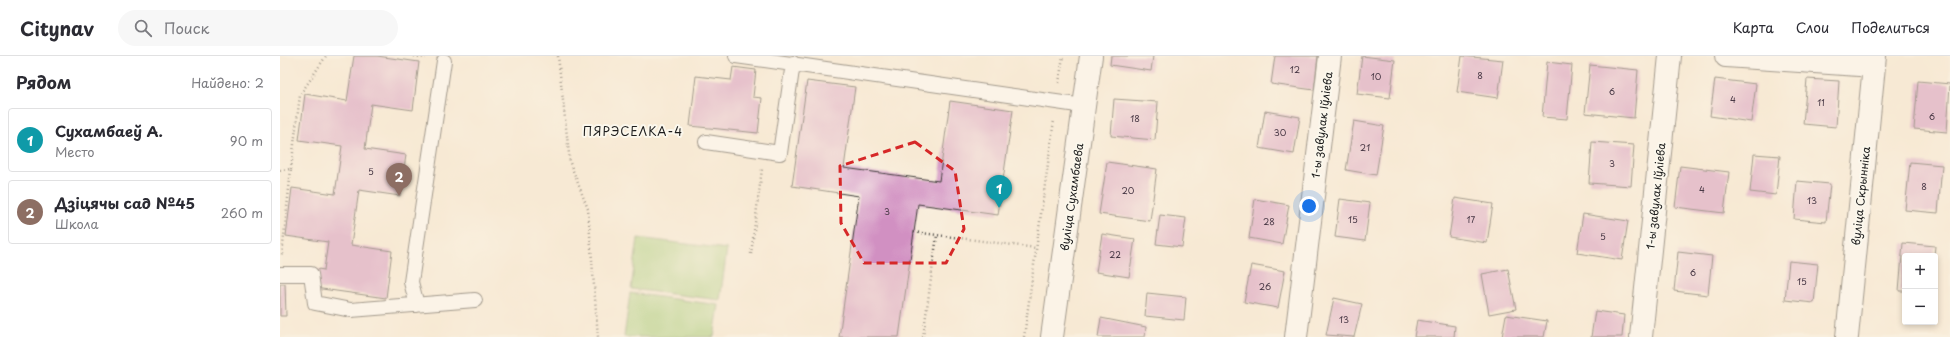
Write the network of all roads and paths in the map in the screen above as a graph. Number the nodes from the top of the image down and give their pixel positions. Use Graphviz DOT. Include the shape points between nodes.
graph roads {
  1 [pos="326,56"];
  2 [pos="558,56"];
  3 [pos="736,56"];
  4 [pos="1062,56"];
  5 [pos="1091,56"];
  6 [pos="1330,56"];
  7 [pos="1670,56"];
  8 [pos="1726,56"];
  9 [pos="444,61"];
  10 [pos="1874,61"];
  11 [pos="793,64"];
  12 [pos="1056,101"];
  13 [pos="1084,106"];
  14 [pos="706,142"];
  15 [pos="764,150"];
  16 [pos="291,169"];
  17 [pos="280,170"];
  18 [pos="914,232"];
  19 [pos="936,235"];
  20 [pos="1036,248"];
  21 [pos="751,254"];
  22 [pos="280,268"];
  23 [pos="475,300"];
  24 [pos="417,305"];
  25 [pos="598,337"];
  26 [pos="923,337"];
  27 [pos="1024,337"];
  28 [pos="1052,337"];
  29 [pos="1296,337"];
  30 [pos="1641,337"];
  31 [pos="1847,337"];
  1 -- 16 [label="path" via="300,95"];
  2 -- 25 [label="path" via="570,163 588,210"];
  3 -- 11 [label="lane"];
  4 -- 12 [label="path"];
  5 -- 13 [label="street, вуліца Сухамбаева"];
  6 -- 29 [label="street, 1-ы завулак Іўліева"];
  7 -- 30 [label="street, 1-ы завулак Іўліева"];
  8 -- 10 [label="street"];
  9 -- 24 [label="lane" via="411,282"];
  10 -- 31 [label="street, вуліца Скрынніка"];
  11 -- 12 [label="lane"];
  11 -- 15 [label="lane" via="780,153"];
  12 -- 13 [label="lane"];
  12 -- 20 [label="path"];
  13 -- 28 [label="street, вуліца Сухамбаева"];
  14 -- 15 [label="lane"];
  15 -- 21 [label="path"];
  16 -- 17 [label="path"];
  16 -- 22 [label="path"];
  18 -- 19 [label="path"];
  19 -- 20 [label="path"];
  19 -- 26 [label="path"];
  20 -- 27 [label="path"];
  22 -- 24 [label="lane" via="311,274 315,303 352,310"];
  23 -- 24 [label="lane"];
}
